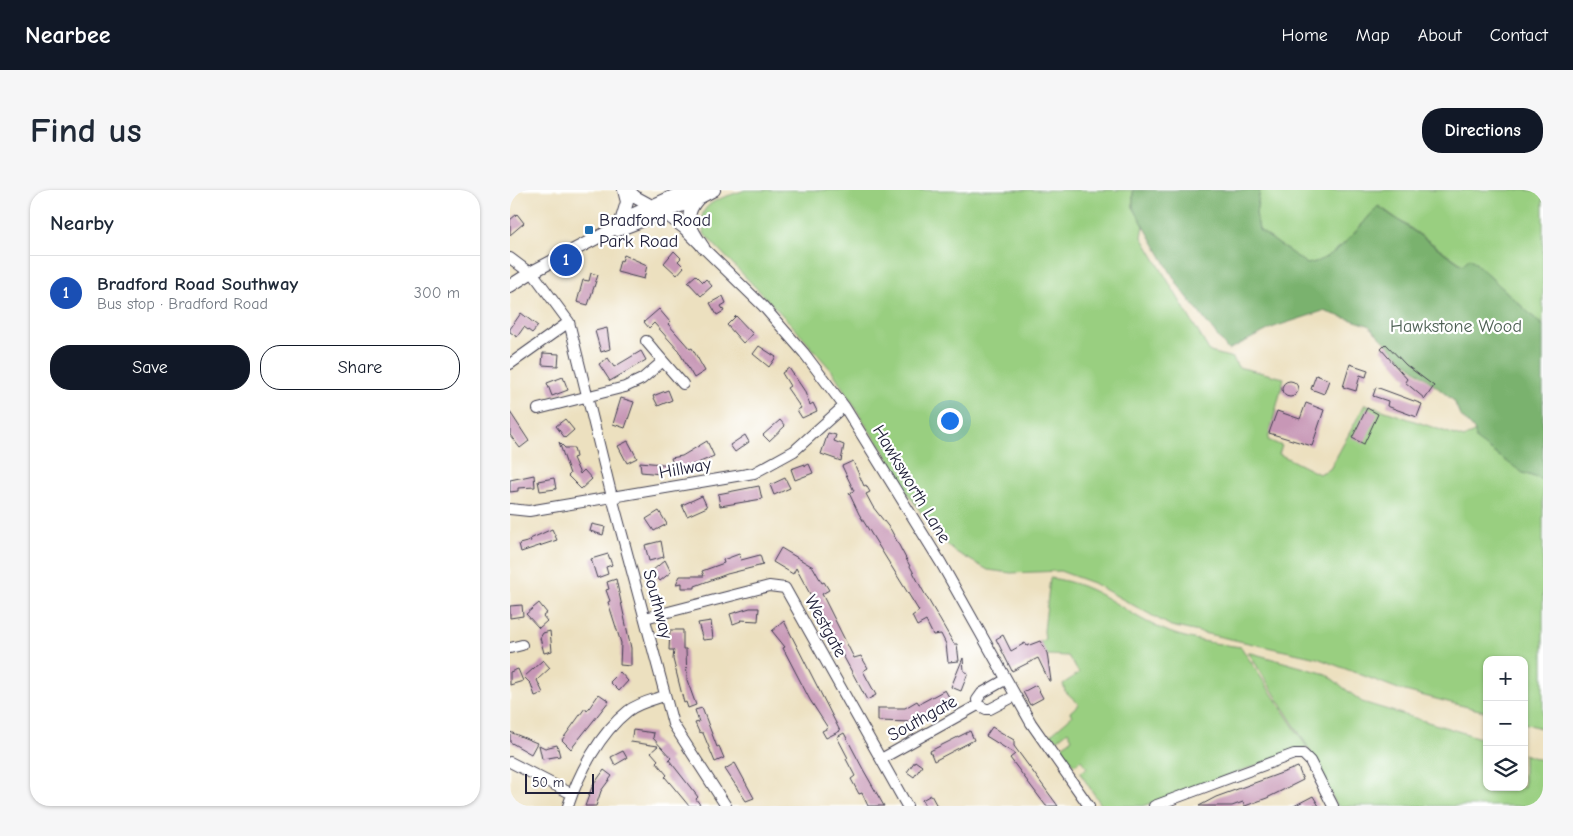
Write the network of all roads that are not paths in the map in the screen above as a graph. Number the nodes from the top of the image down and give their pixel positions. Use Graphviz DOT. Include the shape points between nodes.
graph roads {
  1 [pos="624,190"];
  2 [pos="628,190"];
  3 [pos="714,190"];
  4 [pos="697,194"];
  5 [pos="658,210"];
  6 [pos="621,222"];
  7 [pos="608,232"];
  8 [pos="704,247"];
  9 [pos="510,258"];
  10 [pos="531,273"];
  11 [pos="510,286"];
  12 [pos="569,322"];
  13 [pos="646,341"];
  14 [pos="663,361"];
  15 [pos="510,364"];
  16 [pos="682,384"];
  17 [pos="587,397"];
  18 [pos="844,406"];
  19 [pos="538,409"];
  20 [pos="612,498"];
  21 [pos="510,509"];
  22 [pos="645,618"];
  23 [pos="522,645"];
  24 [pos="510,648"];
  25 [pos="1005,680"];
  26 [pos="664,696"];
  27 [pos="1015,696"];
  28 [pos="978,705"];
  29 [pos="881,759"];
  30 [pos="510,762"];
  31 [pos="572,794"];
  32 [pos="568,806"];
  33 [pos="726,806"];
  34 [pos="907,806"];
  35 [pos="1089,806"];
  36 [pos="1154,806"];
  37 [pos="1333,806"];
  1 -- 6 [label="main road" via="627,202"];
  2 -- 5 [label="main road"];
  3 -- 4 [label="main road"];
  4 -- 5 [label="main road"];
  4 -- 8 [label="main road" via="688,220"];
  5 -- 6 [label="main road"];
  5 -- 7 [label="main road"];
  5 -- 8 [label="street, Hawksworth Lane"];
  6 -- 7 [label="main road"];
  7 -- 10 [label="main road"];
  8 -- 18 [label="street, Hawksworth Lane" via="763,306"];
  9 -- 10 [label="street, Southway"];
  10 -- 11 [label="main road"];
  10 -- 12 [label="street, Southway"];
  12 -- 15 [label="street"];
  12 -- 17 [label="street, Southway"];
  13 -- 14 [label="street"];
  14 -- 16 [label="street"];
  14 -- 17 [label="street" via="636,382"];
  17 -- 19 [label="street"];
  17 -- 20 [label="street, Southway"];
  18 -- 20 [label="street, Hillway" via="794,451 754,473"];
  18 -- 25 [label="street, Hawksworth Lane" via="941,563"];
  20 -- 21 [label="street, Hillway" via="529,511"];
  20 -- 22 [label="street, Southway"];
  22 -- 26 [label="street, Southway"];
  22 -- 29 [label="street, Westgate" via="769,586 785,588"];
  23 -- 24 [label="street"];
  25 -- 27 [label="street, Hawksworth Lane"];
  25 -- 28 [label="street, Southgate" via="982,693 977,700"];
  26 -- 31 [label="street" via="627,712 595,751"];
  26 -- 33 [label="street, Southway" via="683,742"];
  27 -- 28 [label="street, Southgate" via="990,708"];
  27 -- 35 [label="street, Hawksworth Lane"];
  28 -- 29 [label="street, Southgate"];
  29 -- 34 [label="street, Westgate"];
  30 -- 31 [label="street"];
  31 -- 32 [label="street"];
  36 -- 37 [label="street" via="1294,754 1303,754 1310,761"];
}
